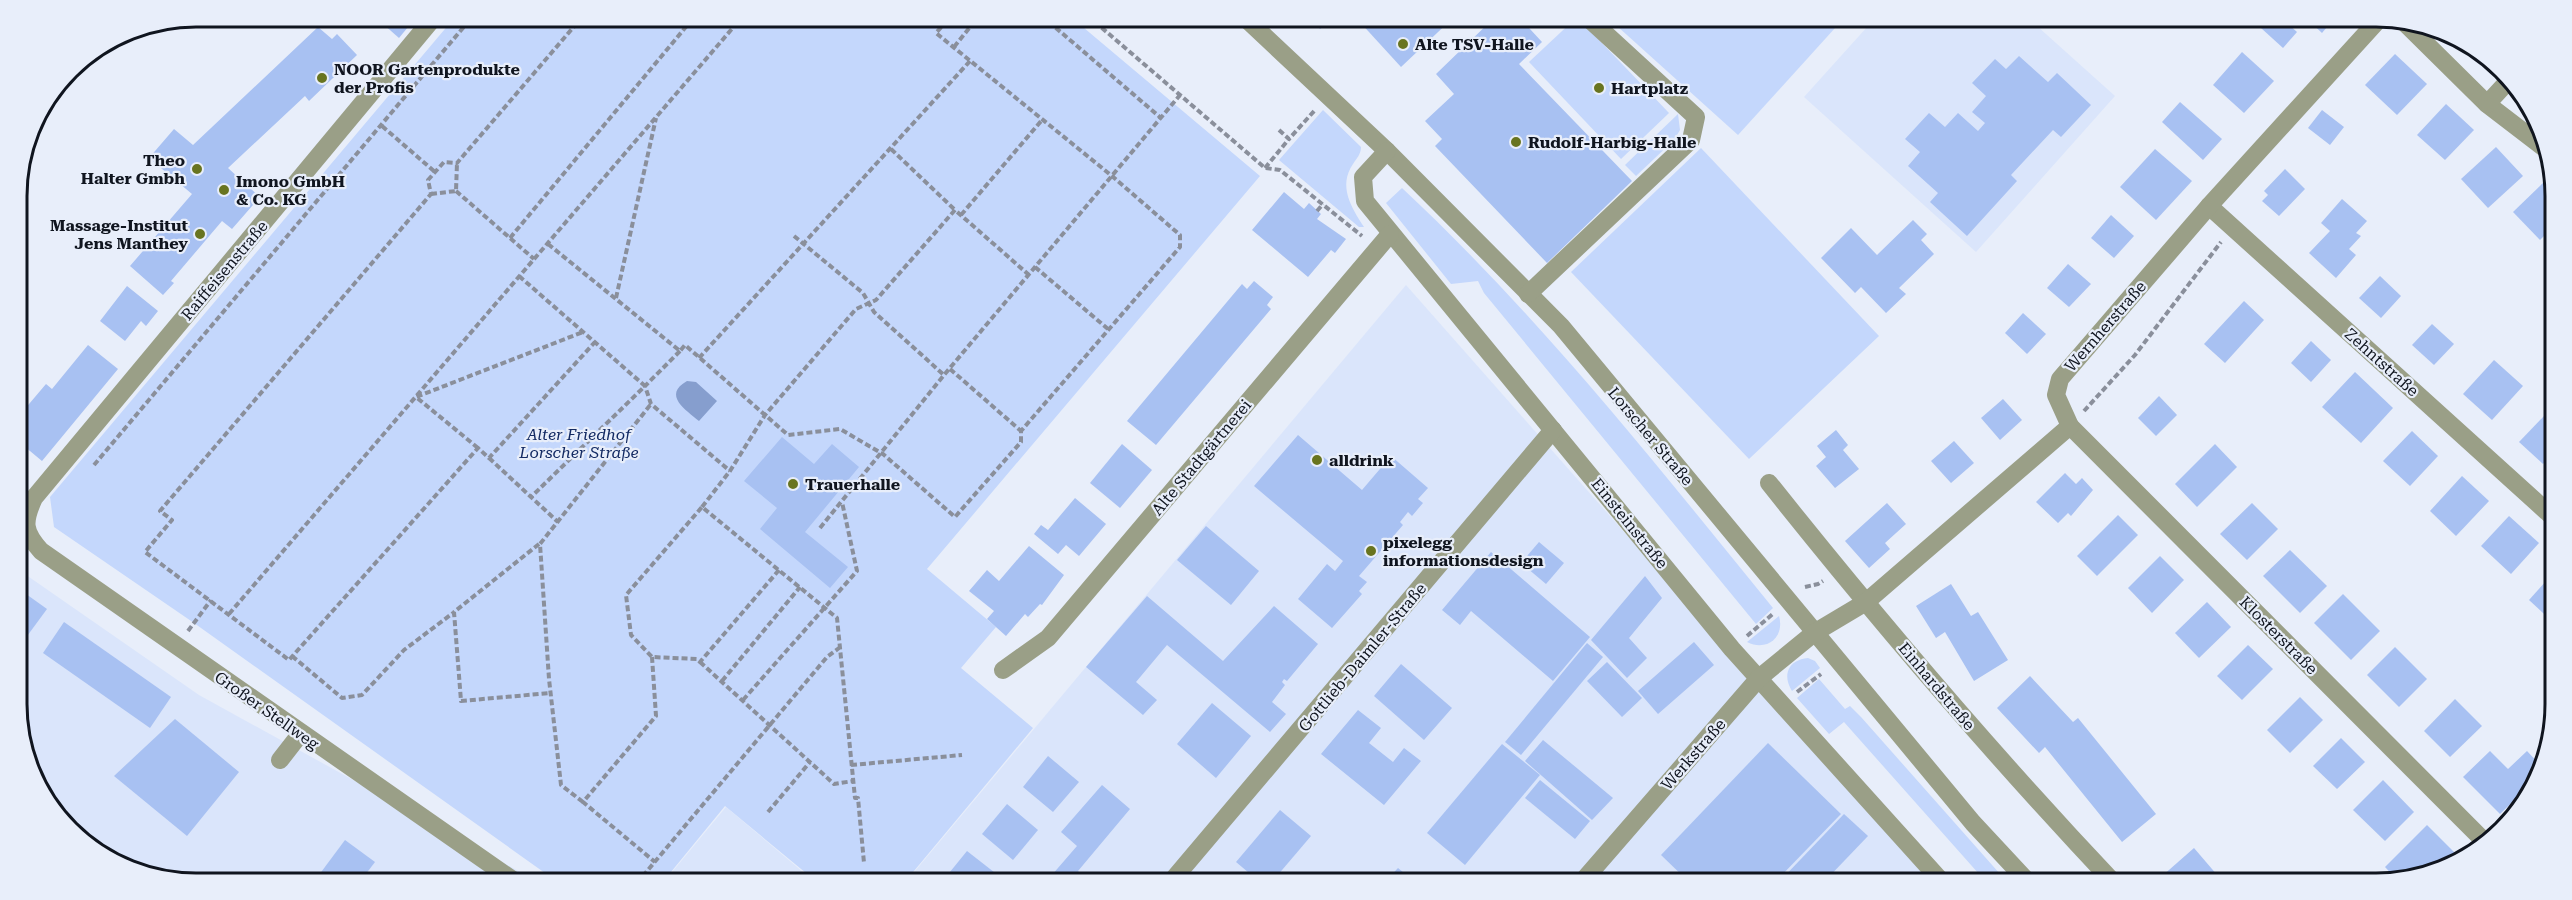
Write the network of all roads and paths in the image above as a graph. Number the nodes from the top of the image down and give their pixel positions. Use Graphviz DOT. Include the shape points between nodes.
graph roads {
  1 [pos="426,27"];
  2 [pos="464,27"];
  3 [pos="574,27"];
  4 [pos="686,27"];
  5 [pos="734,27"];
  6 [pos="941,27"];
  7 [pos="970,27"];
  8 [pos="1055,27"];
  9 [pos="1101,27"];
  10 [pos="1255,27"];
  11 [pos="1598,27"];
  12 [pos="2372,27"];
  13 [pos="2413,31"];
  14 [pos="954,47"];
  15 [pos="970,61"];
  16 [pos="2504,86"];
  17 [pos="1180,95"];
  18 [pos="1329,96"];
  19 [pos="2487,104"];
  20 [pos="656,117"];
  21 [pos="1161,118"];
  22 [pos="1042,120"];
  23 [pos="382,126"];
  24 [pos="1279,130"];
  25 [pos="1289,139"];
  26 [pos="2535,141"];
  27 [pos="891,149"];
  28 [pos="1387,151"];
  29 [pos="457,163"];
  30 [pos="1265,168"];
  31 [pos="435,172"];
  32 [pos="1112,176"];
  33 [pos="456,191"];
  34 [pos="431,194"];
  35 [pos="1323,204"];
  36 [pos="2209,206"];
  37 [pos="955,210"];
  38 [pos="1317,210"];
  39 [pos="961,215"];
  40 [pos="2232,227"];
  41 [pos="1390,234"];
  42 [pos="794,236"];
  43 [pos="510,238"];
  44 [pos="548,244"];
  45 [pos="805,245"];
  46 [pos="1378,249"];
  47 [pos="534,259"];
  48 [pos="1035,267"];
  49 [pos="1029,275"];
  50 [pos="519,276"];
  51 [pos="1528,294"];
  52 [pos="616,298"];
  53 [pos="868,303"];
  54 [pos="1108,330"];
  55 [pos="583,332"];
  56 [pos="595,342"];
  57 [pos="680,351"];
  58 [pos="699,358"];
  59 [pos="950,369"];
  60 [pos="944,375"];
  61 [pos="645,386"];
  62 [pos="416,397"];
  63 [pos="651,404"];
  64 [pos="765,415"];
  65 [pos="2070,426"];
  66 [pos="1553,430"];
  67 [pos="1021,431"];
  68 [pos="478,448"];
  69 [pos="883,454"];
  70 [pos="489,458"];
  71 [pos="94,465"];
  72 [pos="730,471"];
  73 [pos="1769,483"];
  74 [pos="531,497"];
  75 [pos="842,502"];
  76 [pos="702,507"];
  77 [pos="2545,510"];
  78 [pos="27,513"];
  79 [pos="558,522"];
  80 [pos="820,528"];
  81 [pos="27,536"];
  82 [pos="539,544"];
  83 [pos="1837,569"];
  84 [pos="779,570"];
  85 [pos="800,587"];
  86 [pos="1797,594"];
  87 [pos="211,600"];
  88 [pos="1866,602"];
  89 [pos="824,608"];
  90 [pos="1780,608"];
  91 [pos="454,612"];
  92 [pos="229,614"];
  93 [pos="1814,633"];
  94 [pos="177,647"];
  95 [pos="839,648"];
  96 [pos="1732,649"];
  97 [pos="292,656"];
  98 [pos="652,657"];
  99 [pos="700,662"];
  100 [pos="1003,670"];
  101 [pos="1759,678"];
  102 [pos="722,681"];
  103 [pos="1827,681"];
  104 [pos="550,693"];
  105 [pos="743,700"];
  106 [pos="1783,705"];
  107 [pos="771,726"];
  108 [pos="301,733"];
  109 [pos="962,755"];
  110 [pos="280,760"];
  111 [pos="810,762"];
  112 [pos="852,765"];
  113 [pos="853,782"];
  114 [pos="583,802"];
  115 [pos="768,812"];
  116 [pos="2480,837"];
  117 [pos="655,862"];
  118 [pos="864,863"];
  119 [pos="501,873"];
  120 [pos="646,873"];
  121 [pos="1178,873"];
  122 [pos="1590,873"];
  123 [pos="1934,873"];
  124 [pos="2020,873"];
  125 [pos="2104,873"];
  1 -- 78 [label="street, Raiffeisenstraße" via="34,498"];
  2 -- 23 [label="path"];
  3 -- 29 [label="path"];
  4 -- 43 [label="path"];
  5 -- 20 [label="path"];
  6 -- 14 [label="path" via="936,33"];
  7 -- 14 [label="path"];
  8 -- 21 [label="path"];
  9 -- 17 [label="path"];
  10 -- 18 [label="street, Lorscher Straße"];
  11 -- 51 [label="street" via="1696,117 1691,140"];
  12 -- 36 [label="street, Wernherstraße"];
  13 -- 19 [label="street"];
  14 -- 15 [label="path"];
  15 -- 22 [label="path"];
  15 -- 27 [label="path"];
  16 -- 19 [label="street"];
  17 -- 21 [label="path"];
  17 -- 30 [label="path"];
  18 -- 25 [label="path"];
  18 -- 28 [label="street, Lorscher Straße"];
  19 -- 26 [label="street"];
  20 -- 44 [label="path"];
  20 -- 52 [label="path"];
  21 -- 32 [label="path"];
  22 -- 32 [label="path"];
  22 -- 39 [label="path"];
  23 -- 31 [label="path"];
  23 -- 71 [label="path"];
  24 -- 25 [label="path"];
  25 -- 30 [label="path"];
  27 -- 37 [label="path"];
  27 -- 45 [label="path"];
  28 -- 41 [label="street, Einsteinstraße" via="1363,177 1365,201"];
  28 -- 51 [label="street, Lorscher Straße"];
  29 -- 31 [label="path" via="444,162"];
  29 -- 33 [label="path"];
  30 -- 35 [label="path" via="1280,170"];
  31 -- 34 [label="path" via="428,180"];
  32 -- 48 [label="path"];
  32 -- 54 [label="path" via="1180,235 1180,247"];
  33 -- 34 [label="path"];
  33 -- 43 [label="path"];
  34 -- 87 [label="path" via="160,511 172,520 145,552"];
  35 -- 38 [label="path"];
  35 -- 46 [label="path"];
  36 -- 40 [label="street, Zehntstraße"];
  36 -- 65 [label="street, Wernherstraße" via="2060,379 2056,394"];
  37 -- 39 [label="path"];
  37 -- 53 [label="path" via="876,300"];
  39 -- 49 [label="path"];
  40 -- 65 [label="path" via="2135,355"];
  40 -- 77 [label="street, Zehntstraße"];
  41 -- 46 [label="street, Alte Stadtgärtnerei"];
  41 -- 66 [label="street, Einsteinstraße"];
  42 -- 45 [label="path"];
  43 -- 47 [label="path"];
  44 -- 47 [label="path"];
  44 -- 52 [label="path"];
  45 -- 53 [label="path" via="863,294"];
  45 -- 58 [label="path"];
  46 -- 100 [label="street, Alte Stadtgärtnerei" via="1048,638"];
  47 -- 50 [label="path"];
  48 -- 49 [label="path"];
  48 -- 54 [label="path"];
  49 -- 59 [label="path"];
  50 -- 55 [label="path"];
  50 -- 62 [label="path"];
  51 -- 93 [label="street, Lorscher Straße" via="1561,326"];
  52 -- 57 [label="path"];
  53 -- 60 [label="path"];
  53 -- 64 [label="path" via="856,309"];
  54 -- 67 [label="path"];
  55 -- 56 [label="path"];
  55 -- 62 [label="path"];
  56 -- 61 [label="path"];
  56 -- 70 [label="path"];
  57 -- 58 [label="path" via="685,345"];
  57 -- 61 [label="path"];
  58 -- 64 [label="path"];
  59 -- 60 [label="path"];
  59 -- 67 [label="path"];
  60 -- 69 [label="path"];
  61 -- 63 [label="path"];
  61 -- 74 [label="path"];
  62 -- 68 [label="path"];
  62 -- 92 [label="path"];
  63 -- 72 [label="path"];
  63 -- 79 [label="path"];
  64 -- 69 [label="path" via="788,435 840,429"];
  64 -- 72 [label="path"];
  65 -- 88 [label="street"];
  65 -- 116 [label="street, Klosterstraße"];
  66 -- 96 [label="street, Einsteinstraße"];
  66 -- 121 [label="street, Gottlieb-Daimler-Straße"];
  67 -- 69 [label="path" via="1021,442 955,517"];
  68 -- 70 [label="path"];
  68 -- 97 [label="path"];
  69 -- 75 [label="path"];
  70 -- 74 [label="path"];
  72 -- 76 [label="path"];
  73 -- 83 [label="street, Einhardstraße"];
  74 -- 79 [label="path"];
  75 -- 80 [label="path"];
  75 -- 89 [label="path" via="856,571"];
  76 -- 84 [label="path"];
  76 -- 98 [label="path" via="626,595 631,635"];
  79 -- 104 [label="path" via="540,544"];
  81 -- 94 [label="street, Großer Stellweg"];
  82 -- 91 [label="path"];
  83 -- 86 [label="path"];
  83 -- 88 [label="street, Einhardstraße"];
  84 -- 85 [label="path"];
  84 -- 99 [label="path"];
  85 -- 89 [label="path"];
  85 -- 102 [label="path"];
  87 -- 92 [label="path"];
  87 -- 94 [label="path"];
  88 -- 93 [label="street"];
  88 -- 125 [label="street, Einhardstraße" via="2018,782"];
  89 -- 95 [label="path" via="837,618"];
  89 -- 105 [label="path"];
  90 -- 96 [label="path"];
  91 -- 97 [label="path" via="404,650 362,694 342,698"];
  91 -- 104 [label="path" via="461,701"];
  92 -- 97 [label="path" via="289,660"];
  93 -- 101 [label="street, Werkstraße"];
  93 -- 124 [label="street, Lorscher Straße"];
  94 -- 108 [label="street, Großer Stellweg"];
  95 -- 107 [label="path" via="827,657"];
  95 -- 112 [label="path"];
  96 -- 101 [label="street, Einsteinstraße"];
  98 -- 99 [label="path"];
  98 -- 114 [label="path" via="656,716"];
  99 -- 102 [label="path"];
  101 -- 106 [label="street, Einsteinstraße"];
  101 -- 122 [label="street, Werkstraße"];
  102 -- 105 [label="path"];
  103 -- 106 [label="path" via="1820,673"];
  104 -- 114 [label="path" via="561,785"];
  105 -- 107 [label="path"];
  106 -- 123 [label="street, Einsteinstraße"];
  107 -- 111 [label="path"];
  107 -- 117 [label="path"];
  108 -- 110 [label="street"];
  108 -- 119 [label="street, Großer Stellweg"];
  109 -- 112 [label="path"];
  111 -- 113 [label="path" via="834,784"];
  111 -- 115 [label="path"];
  112 -- 113 [label="path"];
  113 -- 118 [label="path"];
  114 -- 117 [label="path"];
  117 -- 120 [label="path"];
}
